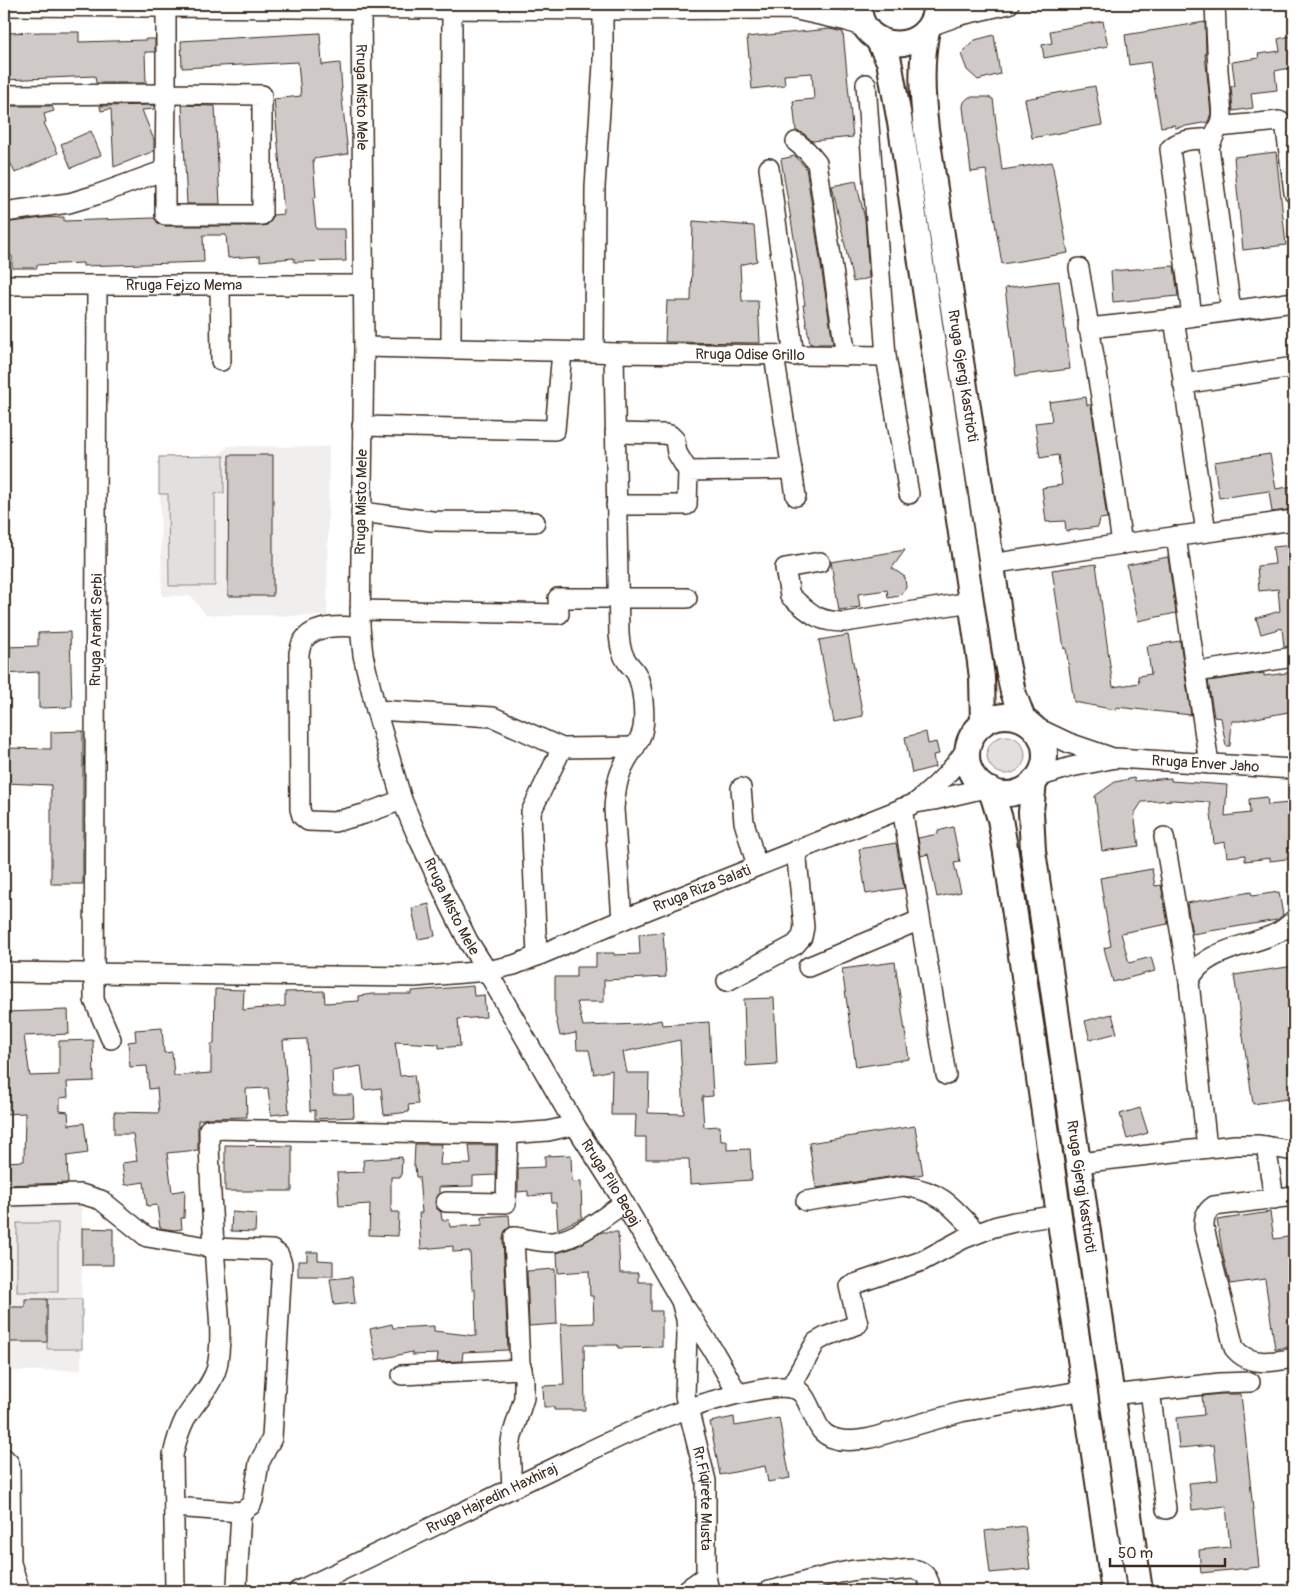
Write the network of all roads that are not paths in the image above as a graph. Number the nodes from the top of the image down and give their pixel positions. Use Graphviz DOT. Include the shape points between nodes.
graph roads {
  1 [pos="811,4"];
  2 [pos="859,4"];
  3 [pos="1009,4"];
  4 [pos="1215,4"];
  5 [pos="53,5"];
  6 [pos="198,5"];
  7 [pos="4,6"];
  8 [pos="166,6"];
  9 [pos="428,6"];
  10 [pos="548,6"];
  11 [pos="361,8"];
  12 [pos="452,9"];
  13 [pos="792,9"];
  14 [pos="603,10"];
  15 [pos="931,20"];
  16 [pos="871,33"];
  17 [pos="866,84"];
  18 [pos="166,94"];
  19 [pos="4,95"];
  20 [pos="1215,132"];
  21 [pos="796,142"];
  22 [pos="769,168"];
  23 [pos="165,170"];
  24 [pos="1294,193"];
  25 [pos="4,212"];
  26 [pos="1079,268"];
  27 [pos="4,285"];
  28 [pos="363,285"];
  29 [pos="98,286"];
  30 [pos="220,286"];
  31 [pos="1294,302"];
  32 [pos="1231,310"];
  33 [pos="1183,318"];
  34 [pos="1088,328"];
  35 [pos="364,347"];
  36 [pos="451,349"];
  37 [pos="562,352"];
  38 [pos="594,352"];
  39 [pos="614,353"];
  40 [pos="774,356"];
  41 [pos="794,356"];
  42 [pos="846,356"];
  43 [pos="886,356"];
  44 [pos="221,361"];
  45 [pos="1294,367"];
  46 [pos="1183,384"];
  47 [pos="362,426"];
  48 [pos="615,433"];
  49 [pos="792,469"];
  50 [pos="688,471"];
  51 [pos="909,494"];
  52 [pos="796,496"];
  53 [pos="616,505"];
  54 [pos="361,512"];
  55 [pos="1294,520"];
  56 [pos="535,522"];
  57 [pos="1206,532"];
  58 [pos="1176,536"];
  59 [pos="1122,544"];
  60 [pos="820,562"];
  61 [pos="991,564"];
  62 [pos="618,598"];
  63 [pos="687,598"];
  64 [pos="971,602"];
  65 [pos="360,619"];
  66 [pos="1294,657"];
  67 [pos="1196,672"];
  68 [pos="376,710"];
  69 [pos="983,723"];
  70 [pos="1028,723"];
  71 [pos="562,748"];
  72 [pos="635,748"];
  73 [pos="967,748"];
  74 [pos="1116,758"];
  75 [pos="1209,764"];
  76 [pos="1294,769"];
  77 [pos="1294,776"];
  78 [pos="1036,779"];
  79 [pos="742,788"];
  80 [pos="988,789"];
  81 [pos="402,800"];
  82 [pos="909,806"];
  83 [pos="1164,838"];
  84 [pos="796,850"];
  85 [pos="757,866"];
  86 [pos="622,920"];
  87 [pos="920,920"];
  88 [pos="1294,920"];
  89 [pos="537,956"];
  90 [pos="808,967"];
  91 [pos="487,971"];
  92 [pos="4,972"];
  93 [pos="95,973"];
  94 [pos="727,981"];
  95 [pos="1189,982"];
  96 [pos="111,1039"];
  97 [pos="946,1075"];
  98 [pos="575,1125"];
  99 [pos="508,1134"];
  100 [pos="1266,1146"];
  101 [pos="1207,1148"];
  102 [pos="1294,1151"];
  103 [pos="1078,1163"];
  104 [pos="4,1196"];
  105 [pos="1294,1196"];
  106 [pos="1274,1199"];
  107 [pos="806,1201"];
  108 [pos="446,1202"];
  109 [pos="624,1203"];
  110 [pos="1059,1215"];
  111 [pos="977,1233"];
  112 [pos="214,1248"];
  113 [pos="681,1301"];
  114 [pos="1294,1358"];
  115 [pos="522,1369"];
  116 [pos="402,1375"];
  117 [pos="1250,1382"];
  118 [pos="790,1388"];
  119 [pos="1085,1390"];
  120 [pos="1150,1391"];
  121 [pos="738,1394"];
  122 [pos="1112,1395"];
  123 [pos="686,1408"];
  124 [pos="4,1458"];
  125 [pos="512,1488"];
  126 [pos="174,1507"];
  127 [pos="1166,1509"];
  128 [pos="241,1512"];
  129 [pos="708,1584"];
  130 [pos="20,1591"];
  131 [pos="175,1591"];
  132 [pos="239,1591"];
  133 [pos="298,1591"];
  134 [pos="684,1591"];
  135 [pos="769,1591"];
  136 [pos="932,1591"];
  137 [pos="1114,1591"];
  138 [pos="1140,1591"];
  1 -- 13 [label="street"];
  2 -- 16 [label="main road, Rruga Gjergj Kastrioti" via="860,14"];
  3 -- 15 [label="street"];
  4 -- 20 [label="street" via="1222,114"];
  5 -- 7 [label="street"];
  5 -- 8 [label="street"];
  6 -- 8 [label="street"];
  6 -- 11 [label="street"];
  8 -- 18 [label="street"];
  9 -- 11 [label="street"];
  9 -- 12 [label="street"];
  10 -- 12 [label="street"];
  10 -- 14 [label="street"];
  11 -- 28 [label="street, Rruga Misto Mele"];
  12 -- 36 [label="street"];
  13 -- 14 [label="street"];
  13 -- 16 [label="street" via="847,21"];
  14 -- 38 [label="street" via="595,187"];
  15 -- 16 [label="main road" via="922,36 907,43 892,43"];
  15 -- 61 [label="main road, Rruga Gjergj Kastrioti" via="924,44 922,71 926,130"];
  16 -- 64 [label="main road, Rruga Gjergj Kastrioti" via="889,61 892,77"];
  17 -- 43 [label="street"];
  18 -- 19 [label="street"];
  18 -- 23 [label="street"];
  18 -- 23 [label="street" via="262,95 262,215 165,214"];
  20 -- 24 [label="street" via="1278,121 1284,124"];
  20 -- 32 [label="street" via="1208,147"];
  20 -- 33 [label="street" via="1179,142 1170,149"];
  21 -- 42 [label="street" via="817,163"];
  22 -- 41 [label="street"];
  23 -- 25 [label="street" via="69,203"];
  26 -- 34 [label="street"];
  27 -- 29 [label="street, Rruga Fejzo Mema"];
  28 -- 30 [label="street, Rruga Fejzo Mema"];
  28 -- 35 [label="street, Rruga Misto Mele"];
  29 -- 30 [label="street, Rruga Fejzo Mema"];
  29 -- 93 [label="street, Rruga Aranit Serbi"];
  30 -- 44 [label="street"];
  31 -- 32 [label="street"];
  32 -- 33 [label="street"];
  33 -- 34 [label="street"];
  33 -- 46 [label="street"];
  34 -- 59 [label="street"];
  35 -- 36 [label="street"];
  35 -- 47 [label="street, Rruga Misto Mele"];
  36 -- 37 [label="street"];
  37 -- 38 [label="street"];
  37 -- 47 [label="street" via="555,430"];
  38 -- 39 [label="street, Rruga Odise Grillo"];
  39 -- 40 [label="street, Rruga Odise Grillo"];
  39 -- 48 [label="street"];
  40 -- 41 [label="street, Rruga Odise Grillo"];
  40 -- 49 [label="street"];
  41 -- 42 [label="street, Rruga Odise Grillo"];
  42 -- 43 [label="street, Rruga Odise Grillo"];
  43 -- 51 [label="street"];
  45 -- 46 [label="street"];
  46 -- 57 [label="street"];
  47 -- 54 [label="street, Rruga Misto Mele"];
  48 -- 50 [label="street" via="670,436 675,440 677,453"];
  48 -- 53 [label="street"];
  49 -- 50 [label="street"];
  49 -- 52 [label="street"];
  50 -- 53 [label="street" via="687,505"];
  53 -- 62 [label="street"];
  54 -- 56 [label="street" via="432,521"];
  54 -- 65 [label="street, Rruga Misto Mele"];
  55 -- 57 [label="street"];
  57 -- 58 [label="street"];
  58 -- 59 [label="street"];
  58 -- 67 [label="street"];
  59 -- 61 [label="street"];
  60 -- 64 [label="street" via="785,568 790,596 816,617 829,622"];
  61 -- 70 [label="main road, Rruga Gjergj Kastrioti" via="1009,676"];
  62 -- 63 [label="street"];
  62 -- 65 [label="street" via="558,598 558,614"];
  62 -- 72 [label="street" via="621,650 637,674 642,689 644,727"];
  64 -- 69 [label="main road, Rruga Gjergj Kastrioti" via="982,678"];
  65 -- 68 [label="street, Rruga Misto Mele"];
  65 -- 81 [label="street" via="313,633 303,641 299,653 300,809 308,821 334,822"];
  66 -- 67 [label="street"];
  67 -- 75 [label="street"];
  68 -- 71 [label="street" via="493,717"];
  68 -- 81 [label="street, Rruga Misto Mele"];
  69 -- 70 [label="main road" via="992,718 1013,716"];
  69 -- 73 [label="main road" via="970,738"];
  70 -- 74 [label="street" via="1069,743"];
  70 -- 78 [label="main road" via="1039,734 1045,751 1045,760"];
  71 -- 72 [label="street"];
  71 -- 89 [label="street" via="531,812"];
  72 -- 86 [label="street" via="624,763 615,794"];
  73 -- 80 [label="main road" via="972,774"];
  73 -- 82 [label="street" via="956,765"];
  74 -- 75 [label="street, Rruga Enver Jaho"];
  74 -- 78 [label="street" via="1071,766"];
  75 -- 76 [label="street, Rruga Enver Jaho"];
  76 -- 77 [label="street"];
  78 -- 80 [label="main road" via="1025,789 1014,793"];
  78 -- 103 [label="main road, Rruga Gjergj Kastrioti" via="1031,812 1033,851"];
  79 -- 85 [label="street" via="744,822"];
  80 -- 82 [label="street"];
  80 -- 110 [label="main road, Rruga Gjergj Kastrioti" via="1000,819 1006,853"];
  81 -- 91 [label="street, Rruga Misto Mele" via="450,905"];
  82 -- 84 [label="street, Rruga Riza Salati"];
  82 -- 87 [label="street"];
  83 -- 95 [label="street"];
  84 -- 85 [label="street, Rruga Riza Salati"];
  84 -- 94 [label="street" via="804,926 802,937 795,945"];
  85 -- 86 [label="street, Rruga Riza Salati"];
  86 -- 89 [label="street, Rruga Riza Salati"];
  87 -- 90 [label="street"];
  87 -- 97 [label="street"];
  88 -- 95 [label="street" via="1278,933 1209,959 1197,967"];
  89 -- 91 [label="street, Rruga Riza Salati"];
  91 -- 93 [label="street, Rruga Riza Salati" via="415,978"];
  91 -- 98 [label="street, Rruga Pilo Begaj"];
  92 -- 93 [label="street, Rruga Riza Salati"];
  93 -- 96 [label="street, Rruga Aranit Serbi" via="94,1000"];
  95 -- 101 [label="street"];
  98 -- 99 [label="street"];
  98 -- 109 [label="street, Rruga Pilo Begaj"];
  99 -- 108 [label="street" via="506,1203"];
  99 -- 112 [label="street" via="209,1129"];
  100 -- 101 [label="street"];
  100 -- 102 [label="street"];
  100 -- 106 [label="street"];
  101 -- 103 [label="street"];
  103 -- 122 [label="main road, Rruga Gjergj Kastrioti"];
  104 -- 112 [label="street" via="81,1194 101,1200 147,1238"];
  105 -- 106 [label="street"];
  106 -- 114 [label="street" via="1214,1206 1204,1217 1204,1228 1234,1348 1244,1358 1260,1362"];
  107 -- 111 [label="street" via="904,1186 918,1188 949,1203"];
  109 -- 113 [label="street, Rruga Pilo Begaj"];
  109 -- 115 [label="street" via="573,1236 552,1242 514,1236"];
  110 -- 111 [label="street" via="1014,1222"];
  110 -- 119 [label="main road, Rruga Gjergj Kastrioti"];
  111 -- 118 [label="street" via="922,1261 849,1286 858,1324 816,1342"];
  112 -- 126 [label="street" via="219,1352 216,1369 177,1436 173,1455"];
  112 -- 128 [label="street" via="272,1250 279,1255 282,1264 272,1438 259,1463 253,1500"];
  113 -- 121 [label="street"];
  113 -- 123 [label="street, Rruga Pilo Begaj" via="687,1334"];
  115 -- 116 [label="street"];
  115 -- 125 [label="street" via="524,1398 510,1448"];
  117 -- 120 [label="street"];
  118 -- 119 [label="street" via="800,1391 822,1431 843,1441 856,1441 961,1412"];
  118 -- 121 [label="street, Rruga Hajredin Haxhiraj"];
  119 -- 137 [label="main road, Rruga Gjergj Kastrioti"];
  120 -- 122 [label="street"];
  120 -- 127 [label="street"];
  121 -- 123 [label="street, Rruga Hajredin Haxhiraj"];
  122 -- 138 [label="main road, Rruga Gjergj Kastrioti"];
  123 -- 125 [label="street, Rruga Hajredin Haxhiraj"];
  123 -- 129 [label="street, Rr.Fiqirete Musta" via="706,1481"];
  124 -- 130 [label="street" via="10,1468 11,1563"];
  125 -- 133 [label="street, Rruga Hajredin Haxhiraj"];
  126 -- 128 [label="street"];
  126 -- 131 [label="street"];
  128 -- 132 [label="street"];
  129 -- 134 [label="street"];
  135 -- 136 [label="street" via="868,1568 916,1570 928,1580"];
}
